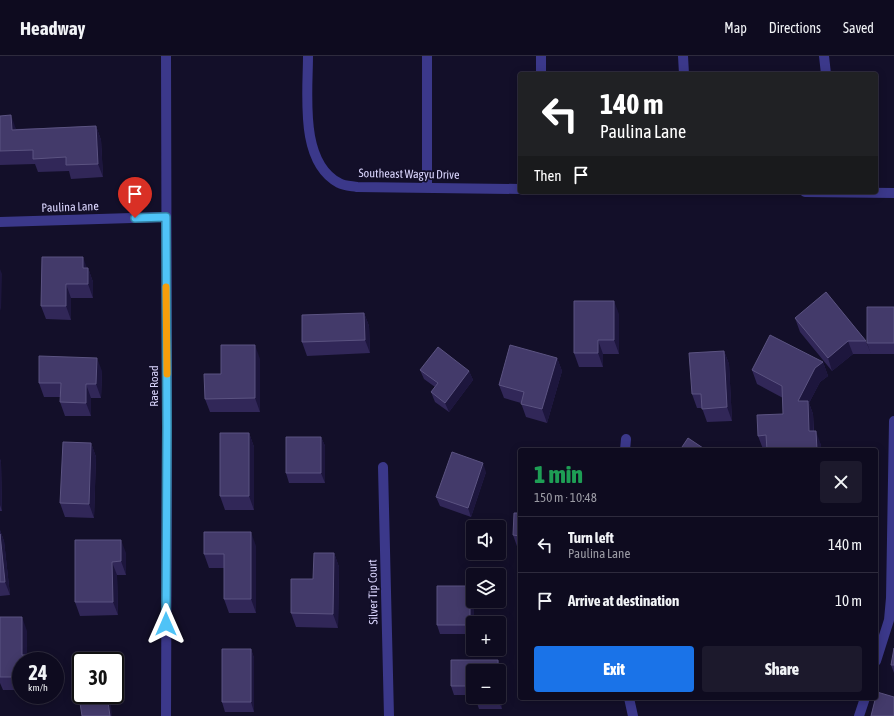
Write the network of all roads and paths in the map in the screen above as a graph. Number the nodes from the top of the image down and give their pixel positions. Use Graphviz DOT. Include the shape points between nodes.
graph roads {
  1 [pos="166,56"];
  2 [pos="308,56"];
  3 [pos="427,56"];
  4 [pos="541,56"];
  5 [pos="683,56"];
  6 [pos="824,56"];
  7 [pos="541,72"];
  8 [pos="684,72"];
  9 [pos="826,72"];
  10 [pos="427,188"];
  11 [pos="518,189"];
  12 [pos="878,193"];
  13 [pos="894,193"];
  14 [pos="166,217"];
  15 [pos="0,222"];
  16 [pos="894,422"];
  17 [pos="626,439"];
  18 [pos="624,448"];
  19 [pos="383,467"];
  20 [pos="878,655"];
  21 [pos="629,700"];
  22 [pos="864,700"];
  23 [pos="166,716"];
  24 [pos="389,716"];
  25 [pos="633,716"];
  26 [pos="859,716"];
  1 -- 14 [label="street, Rae Road"];
  2 -- 10 [label="street, Southeast Wagyu Drive" via="308,132 314,153 324,170 339,183 357,187"];
  3 -- 10 [label="street"];
  4 -- 7 [label="street"];
  5 -- 8 [label="street"];
  6 -- 9 [label="street"];
  10 -- 11 [label="street, Southeast Wagyu Drive"];
  12 -- 13 [label="street"];
  14 -- 15 [label="street, Paulina Lane"];
  14 -- 23 [label="street, Rae Road"];
  16 -- 20 [label="street" via="891,598 889,620"];
  17 -- 18 [label="street"];
  19 -- 24 [label="street, Silver Tip Court"];
  21 -- 25 [label="street"];
  22 -- 26 [label="street"];
}
